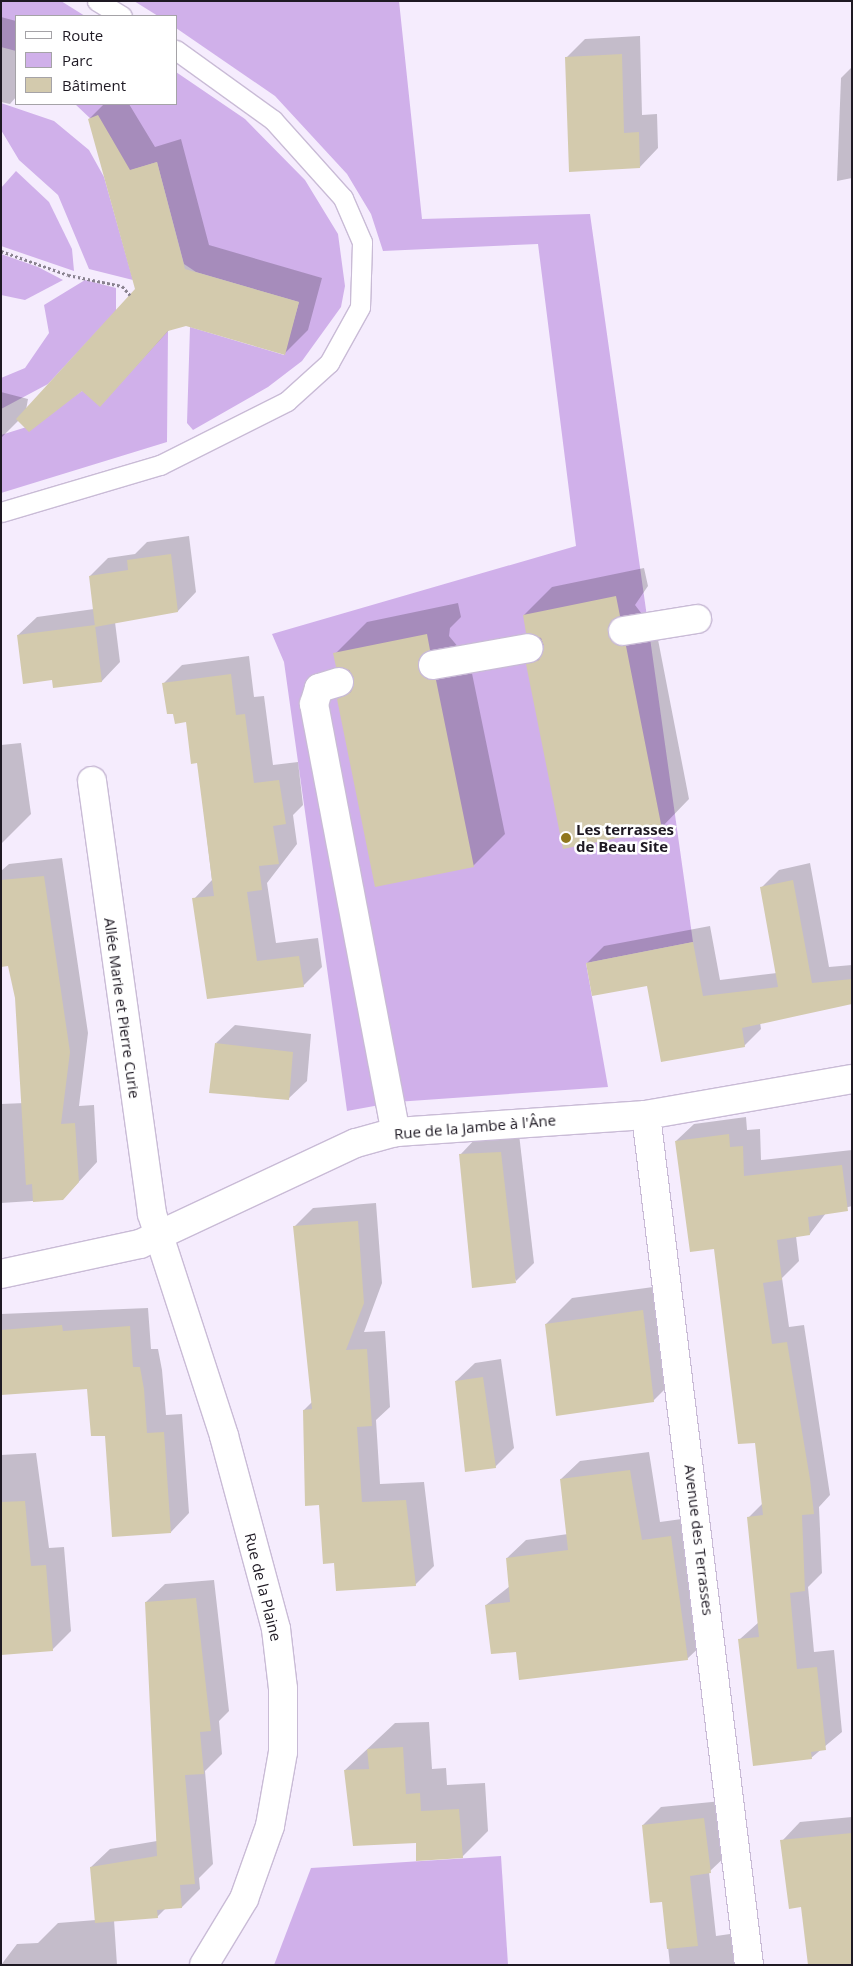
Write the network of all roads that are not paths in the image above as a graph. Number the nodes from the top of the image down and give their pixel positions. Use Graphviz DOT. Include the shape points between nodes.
graph roads {
  1 [pos="97,1"];
  2 [pos="120,15"];
  3 [pos="178,51"];
  4 [pos="1,512"];
  5 [pos="697,619"];
  6 [pos="623,631"];
  7 [pos="529,648"];
  8 [pos="433,665"];
  9 [pos="339,682"];
  10 [pos="92,781"];
  11 [pos="852,1079"];
  12 [pos="646,1115"];
  13 [pos="396,1132"];
  14 [pos="158,1235"];
  15 [pos="1,1274"];
  16 [pos="204,1965"];
  17 [pos="749,1965"];
  1 -- 2 [label="lane"];
  3 -- 4 [label="lane" via="273,120 342,198 362,242 360,307 329,363 286,401 160,465"];
  5 -- 6 [label="street"];
  7 -- 8 [label="street"];
  9 -- 13 [label="street" via="319,688 314,704"];
  10 -- 14 [label="street, Allée Marie et Pierre Curie" via="152,1214"];
  11 -- 12 [label="street, Rue de la Jambe à l'Âne"];
  12 -- 13 [label="street, Rue de la Jambe à l'Âne"];
  12 -- 17 [label="street, Avenue des Terrasses"];
  13 -- 14 [label="street, Rue de la Jambe à l'Âne" via="356,1143"];
  14 -- 15 [label="street, Rue de la Jambe à l'Âne" via="140,1244"];
  14 -- 16 [label="street, Rue de la Plaine" via="224,1436 276,1629 283,1690 283,1752 270,1826 244,1899"];
}
